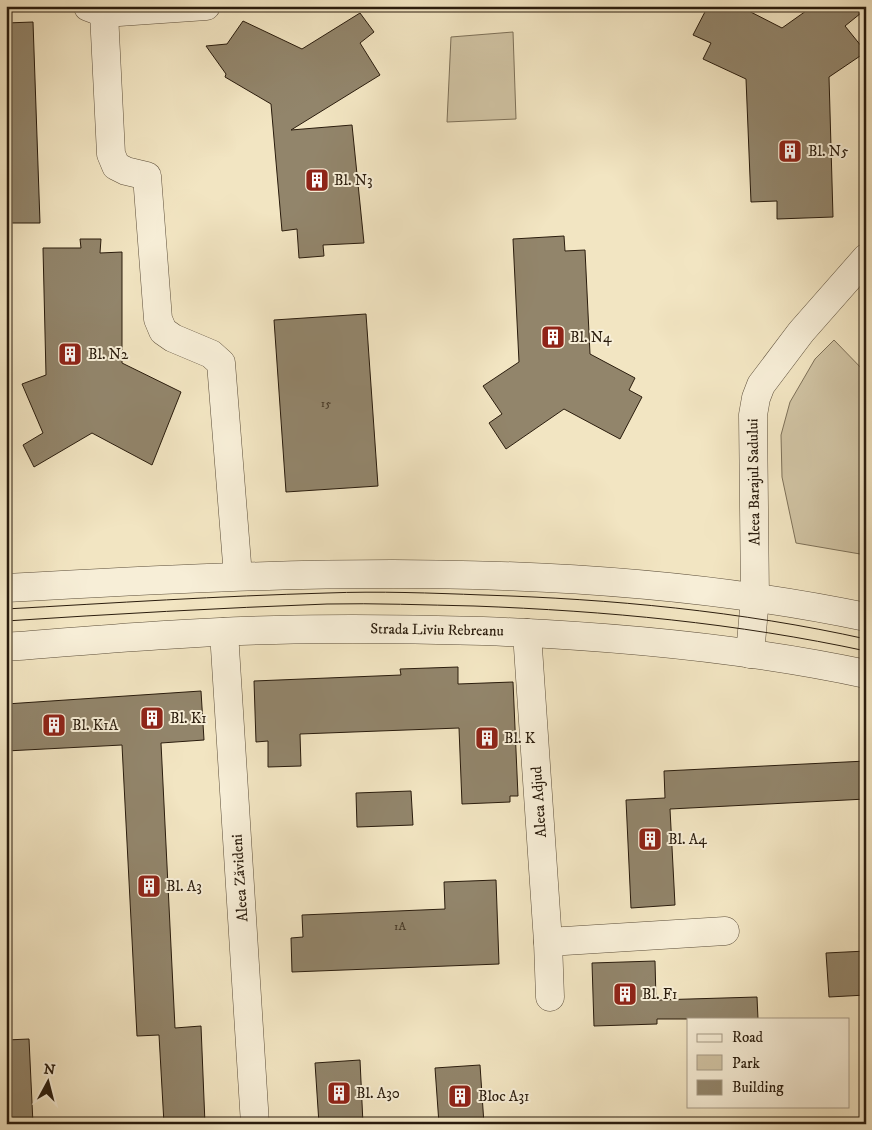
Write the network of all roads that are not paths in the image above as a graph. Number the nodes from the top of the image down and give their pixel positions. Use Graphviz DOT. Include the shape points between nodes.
graph roads {
  1 [pos="206,6"];
  2 [pos="96,9"];
  3 [pos="866,258"];
  4 [pos="238,576"];
  5 [pos="6,588"];
  6 [pos="755,598"];
  7 [pos="866,618"];
  8 [pos="224,632"];
  9 [pos="527,633"];
  10 [pos="6,647"];
  11 [pos="750,654"];
  12 [pos="866,674"];
  13 [pos="725,931"];
  14 [pos="548,942"];
  15 [pos="550,997"];
  16 [pos="255,1124"];
  1 -- 2 [label="street"];
  2 -- 4 [label="street" via="111,154 116,166 148,176 158,319 163,330 173,338 211,354 221,363"];
  3 -- 6 [label="street, Aleea Barajul Sadului" via="800,332 761,385 756,398 753,415"];
  4 -- 5 [label="street"];
  4 -- 6 [label="street" via="391,573 538,577"];
  6 -- 7 [label="street"];
  6 -- 11 [label="street, Aleea Barajul Sadului"];
  8 -- 9 [label="street, Strada Liviu Rebreanu" via="356,628"];
  8 -- 10 [label="street, Strada Liviu Rebreanu"];
  8 -- 16 [label="street, Aleea Zăvideni"];
  9 -- 11 [label="street, Strada Liviu Rebreanu" via="666,643"];
  9 -- 14 [label="street, Aleea Adjud"];
  11 -- 12 [label="street, Strada Liviu Rebreanu"];
  13 -- 14 [label="street"];
  14 -- 15 [label="street, Aleea Adjud"];
}
